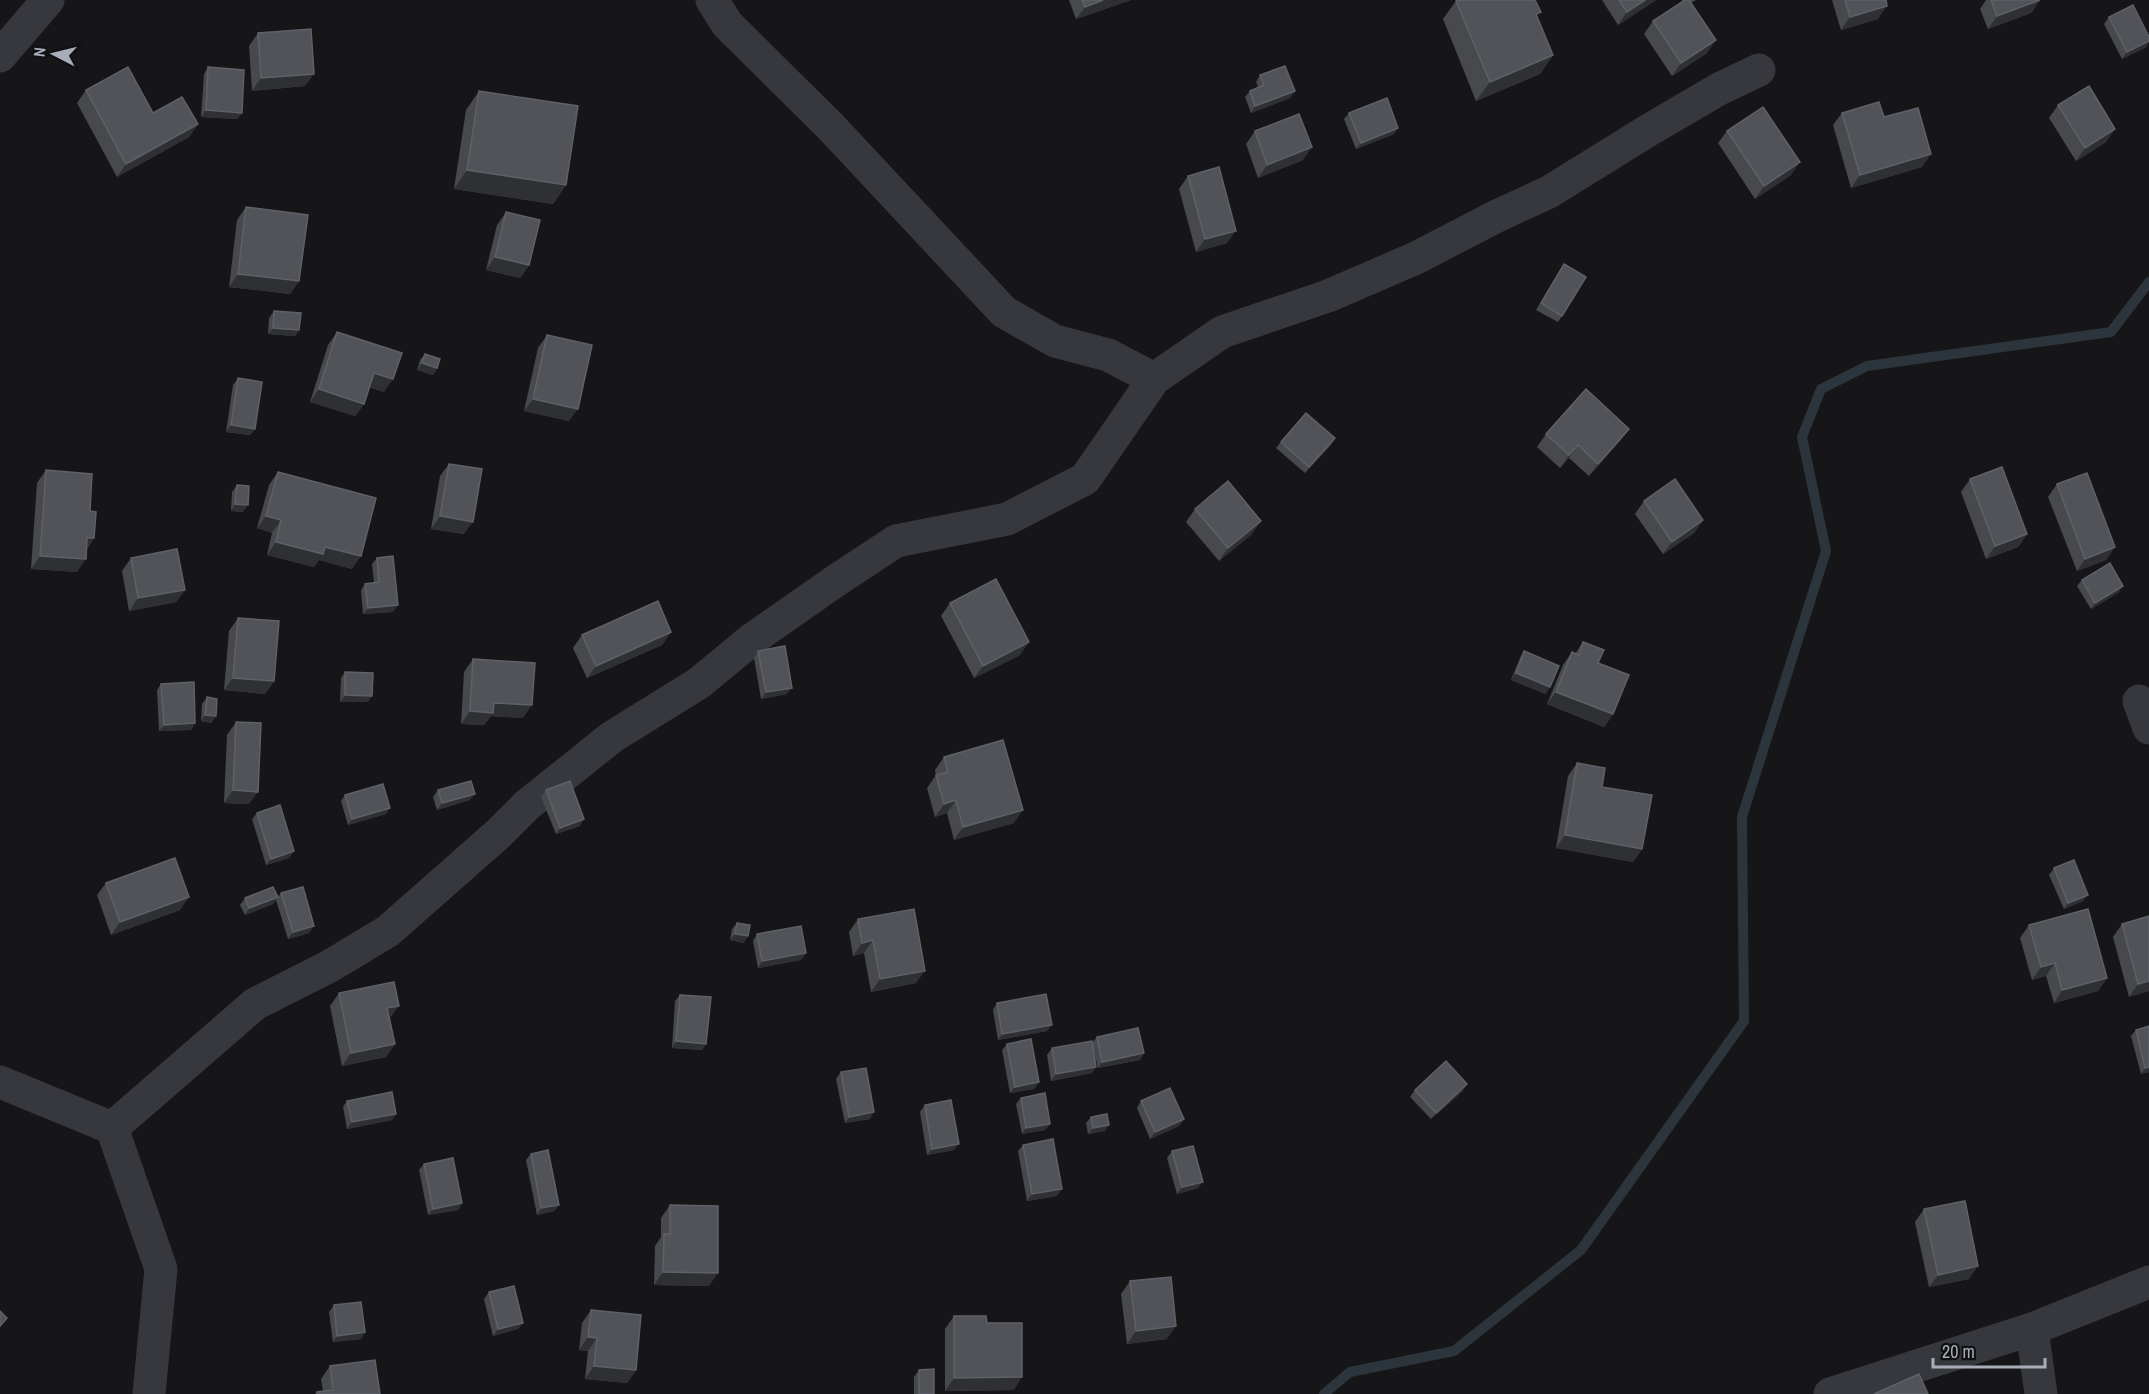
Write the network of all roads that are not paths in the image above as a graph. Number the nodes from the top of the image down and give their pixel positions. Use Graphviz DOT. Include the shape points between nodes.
graph roads {
  1 [pos="48,0"];
  2 [pos="712,0"];
  3 [pos="0,56"];
  4 [pos="1759,70"];
  5 [pos="1154,379"];
  6 [pos="0,1082"];
  7 [pos="112,1128"];
  8 [pos="2149,1282"];
  9 [pos="2032,1329"];
  10 [pos="149,1394"];
  11 [pos="1830,1394"];
  12 [pos="2041,1394"];
  1 -- 3 [label="street"];
  2 -- 5 [label="street" via="727,24 831,126 1004,312 1055,341 1108,355"];
  4 -- 5 [label="street" via="1719,89 1549,192 1416,258 1328,296 1222,332"];
  5 -- 7 [label="street" via="1085,479 1007,519 896,541 834,582 751,640 699,683 612,737 527,805 388,931 255,1004"];
  6 -- 7 [label="street"];
  7 -- 10 [label="street" via="161,1269"];
  8 -- 9 [label="street"];
  9 -- 11 [label="street"];
  9 -- 12 [label="street"];
}
